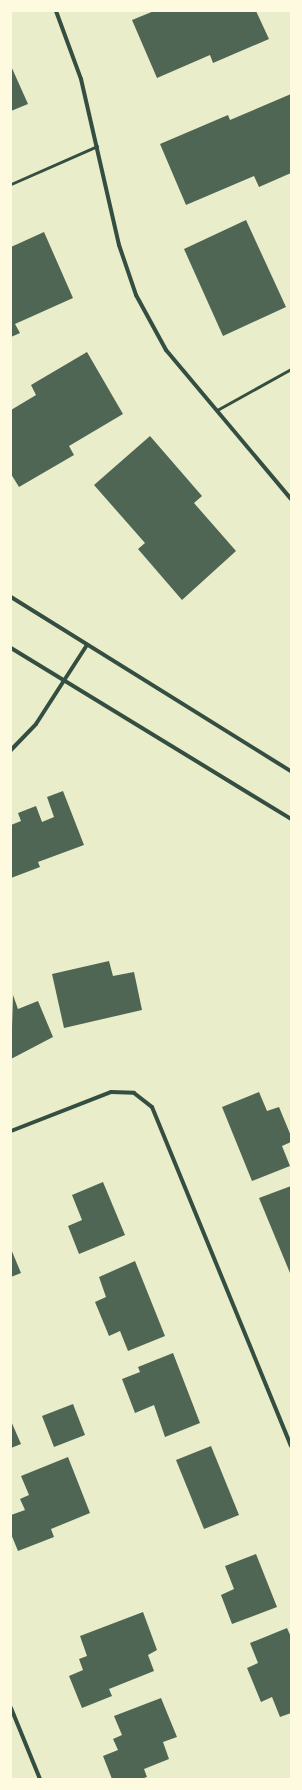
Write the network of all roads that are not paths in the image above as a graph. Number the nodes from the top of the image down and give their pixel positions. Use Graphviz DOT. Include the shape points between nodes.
graph roads {
  1 [pos="56,11"];
  2 [pos="97,146"];
  3 [pos="11,184"];
  4 [pos="291,369"];
  5 [pos="217,410"];
  6 [pos="291,499"];
  7 [pos="11,597"];
  8 [pos="87,645"];
  9 [pos="11,648"];
  10 [pos="66,680"];
  11 [pos="11,750"];
  12 [pos="291,771"];
  13 [pos="291,819"];
  14 [pos="11,1131"];
  15 [pos="291,1446"];
  16 [pos="11,1708"];
  17 [pos="40,1779"];
  1 -- 2 [label="street" via="81,79"];
  2 -- 3 [label="lane"];
  2 -- 5 [label="street" via="119,245 136,295 166,350"];
  4 -- 5 [label="lane"];
  5 -- 6 [label="street"];
  7 -- 8 [label="street"];
  8 -- 10 [label="street"];
  8 -- 12 [label="street"];
  9 -- 10 [label="street"];
  10 -- 11 [label="street" via="36,724"];
  10 -- 13 [label="street"];
  14 -- 15 [label="street" via="111,1092 134,1092 152,1107"];
  16 -- 17 [label="street"];
}
